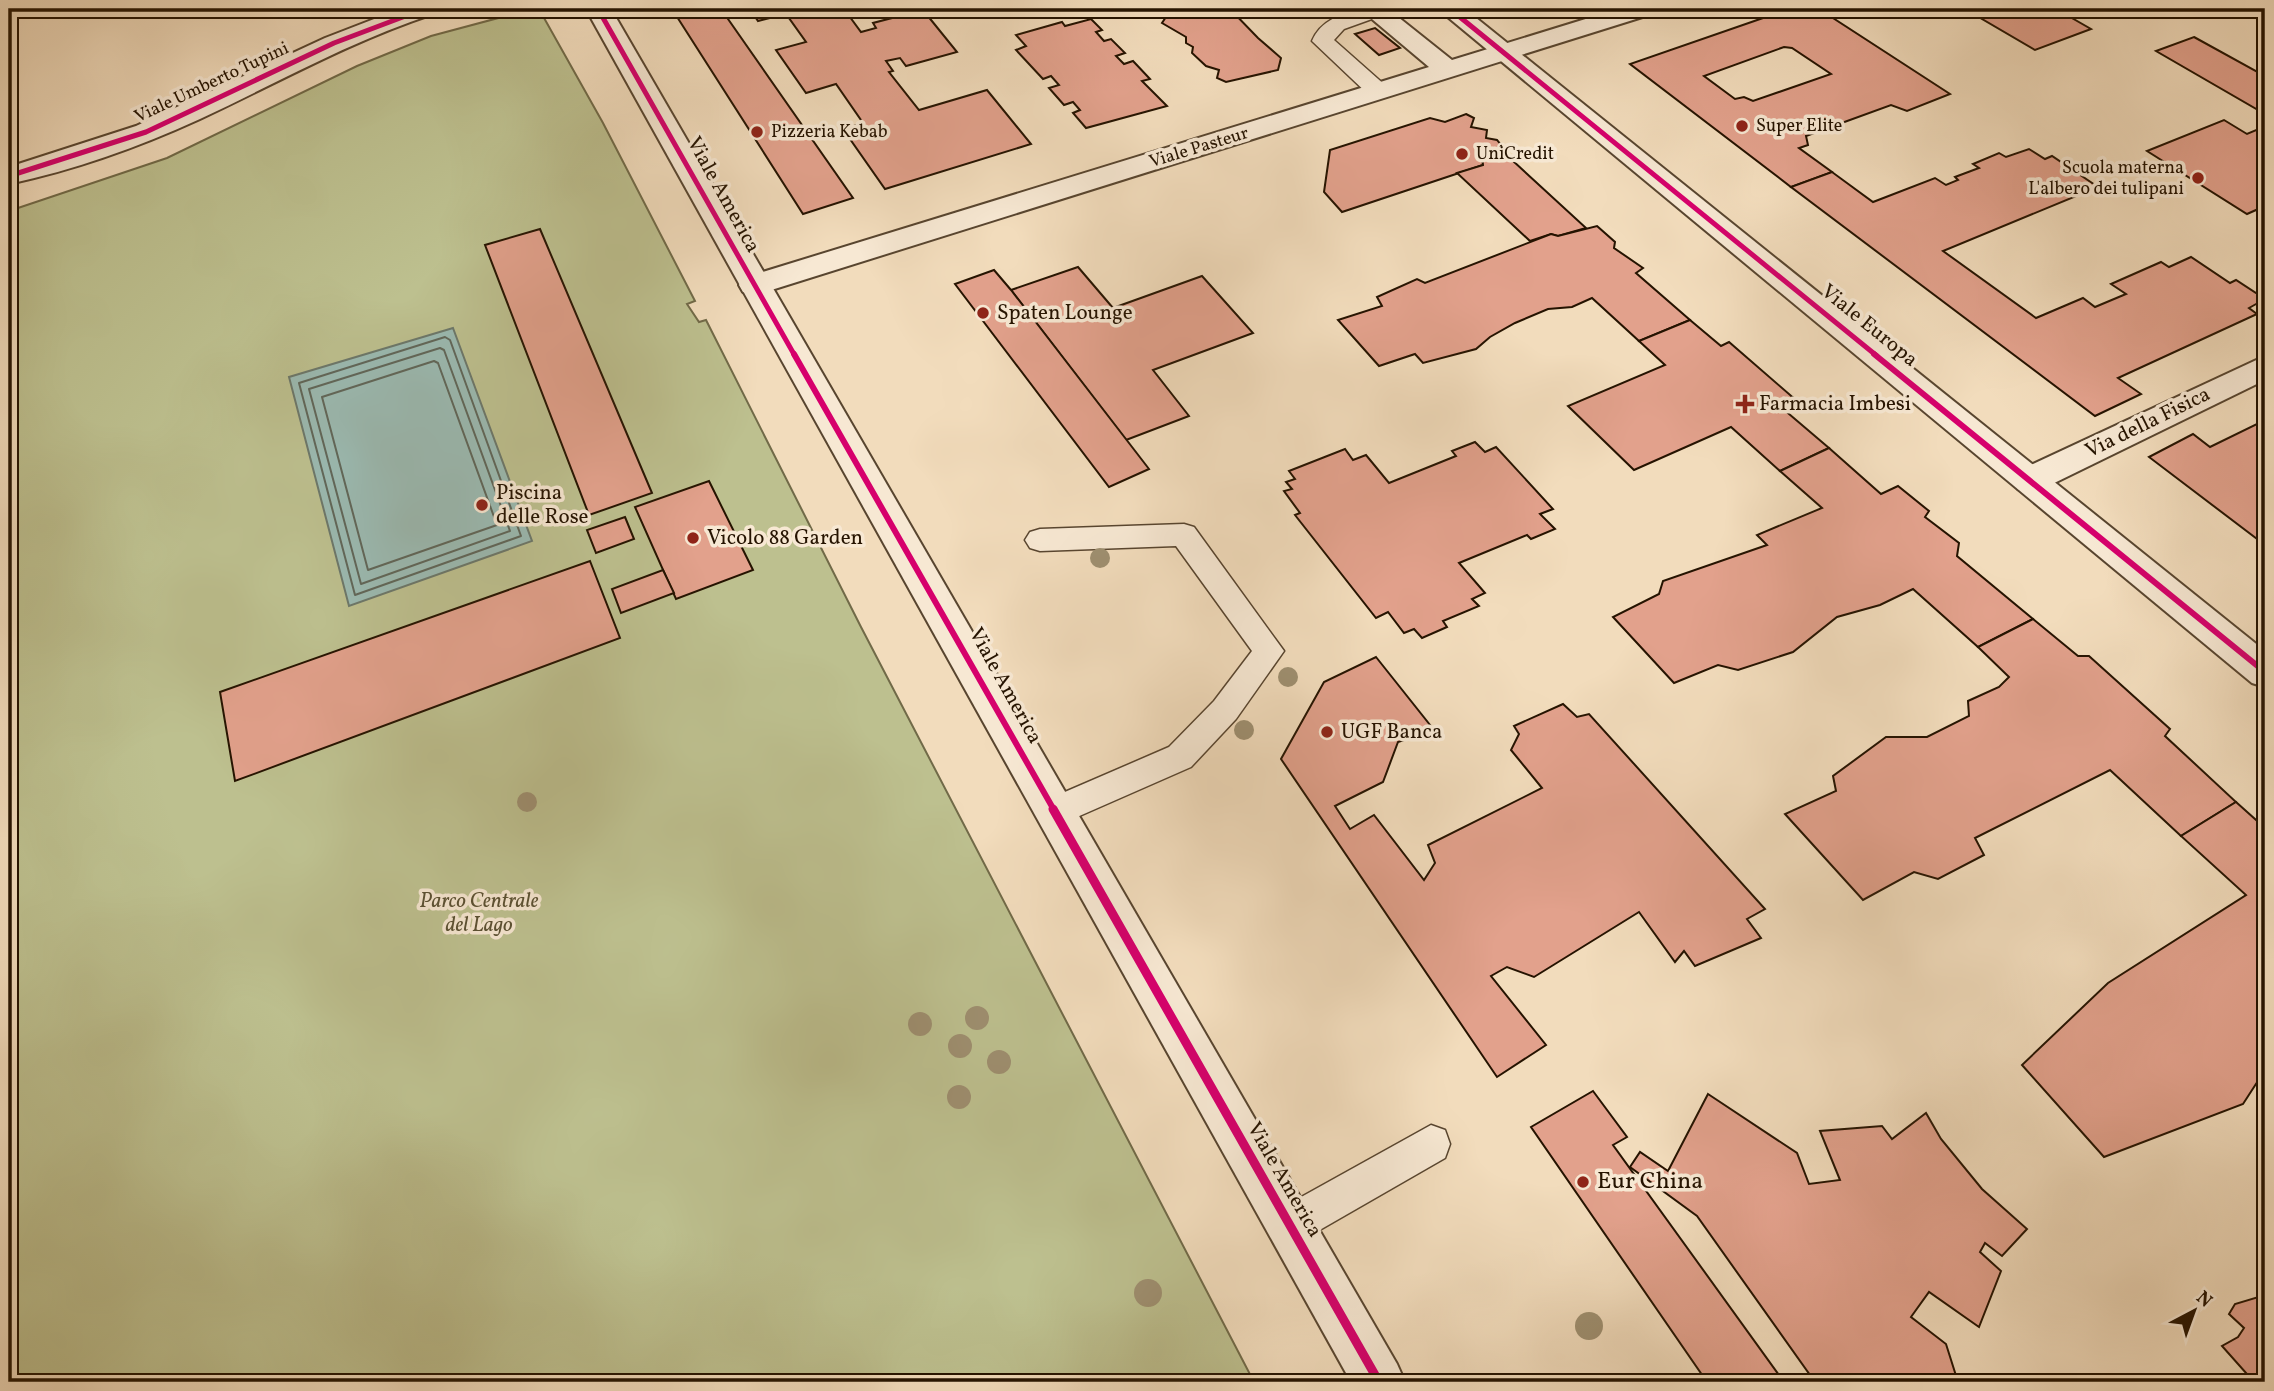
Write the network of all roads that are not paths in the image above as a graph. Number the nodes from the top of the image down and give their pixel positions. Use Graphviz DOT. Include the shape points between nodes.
graph roads {
  1 [pos="424,9"];
  2 [pos="598,9"];
  3 [pos="1451,9"];
  4 [pos="1643,9"];
  5 [pos="1374,10"];
  6 [pos="1505,52"];
  7 [pos="1448,69"];
  8 [pos="1378,91"];
  9 [pos="9,176"];
  10 [pos="754,285"];
  11 [pos="2265,367"];
  12 [pos="2030,480"];
  13 [pos="1040,540"];
  14 [pos="2265,672"];
  15 [pos="1055,811"];
  16 [pos="1431,1144"];
  17 [pos="1290,1225"];
  18 [pos="1379,1382"];
  1 -- 9 [label="street, Viale Umberto Tupini" via="344,38 168,123"];
  2 -- 10 [label="street, Viale America"];
  3 -- 6 [label="street, Viale Europa"];
  4 -- 6 [label="street, Viale Pasteur"];
  5 -- 7 [label="street"];
  5 -- 8 [label="lane" via="1339,24 1323,41"];
  6 -- 7 [label="street, Viale Pasteur"];
  6 -- 12 [label="street, Viale Europa"];
  7 -- 8 [label="street, Viale Pasteur"];
  8 -- 10 [label="street, Viale Pasteur"];
  10 -- 15 [label="street, Viale America"];
  11 -- 12 [label="street, Via della Fisica"];
  12 -- 14 [label="street, Viale Europa"];
  13 -- 15 [label="lane" via="1184,535 1269,651 1225,710 1180,757"];
  15 -- 17 [label="street, Viale America"];
  16 -- 17 [label="lane"];
  17 -- 18 [label="street, Viale America"];
}
